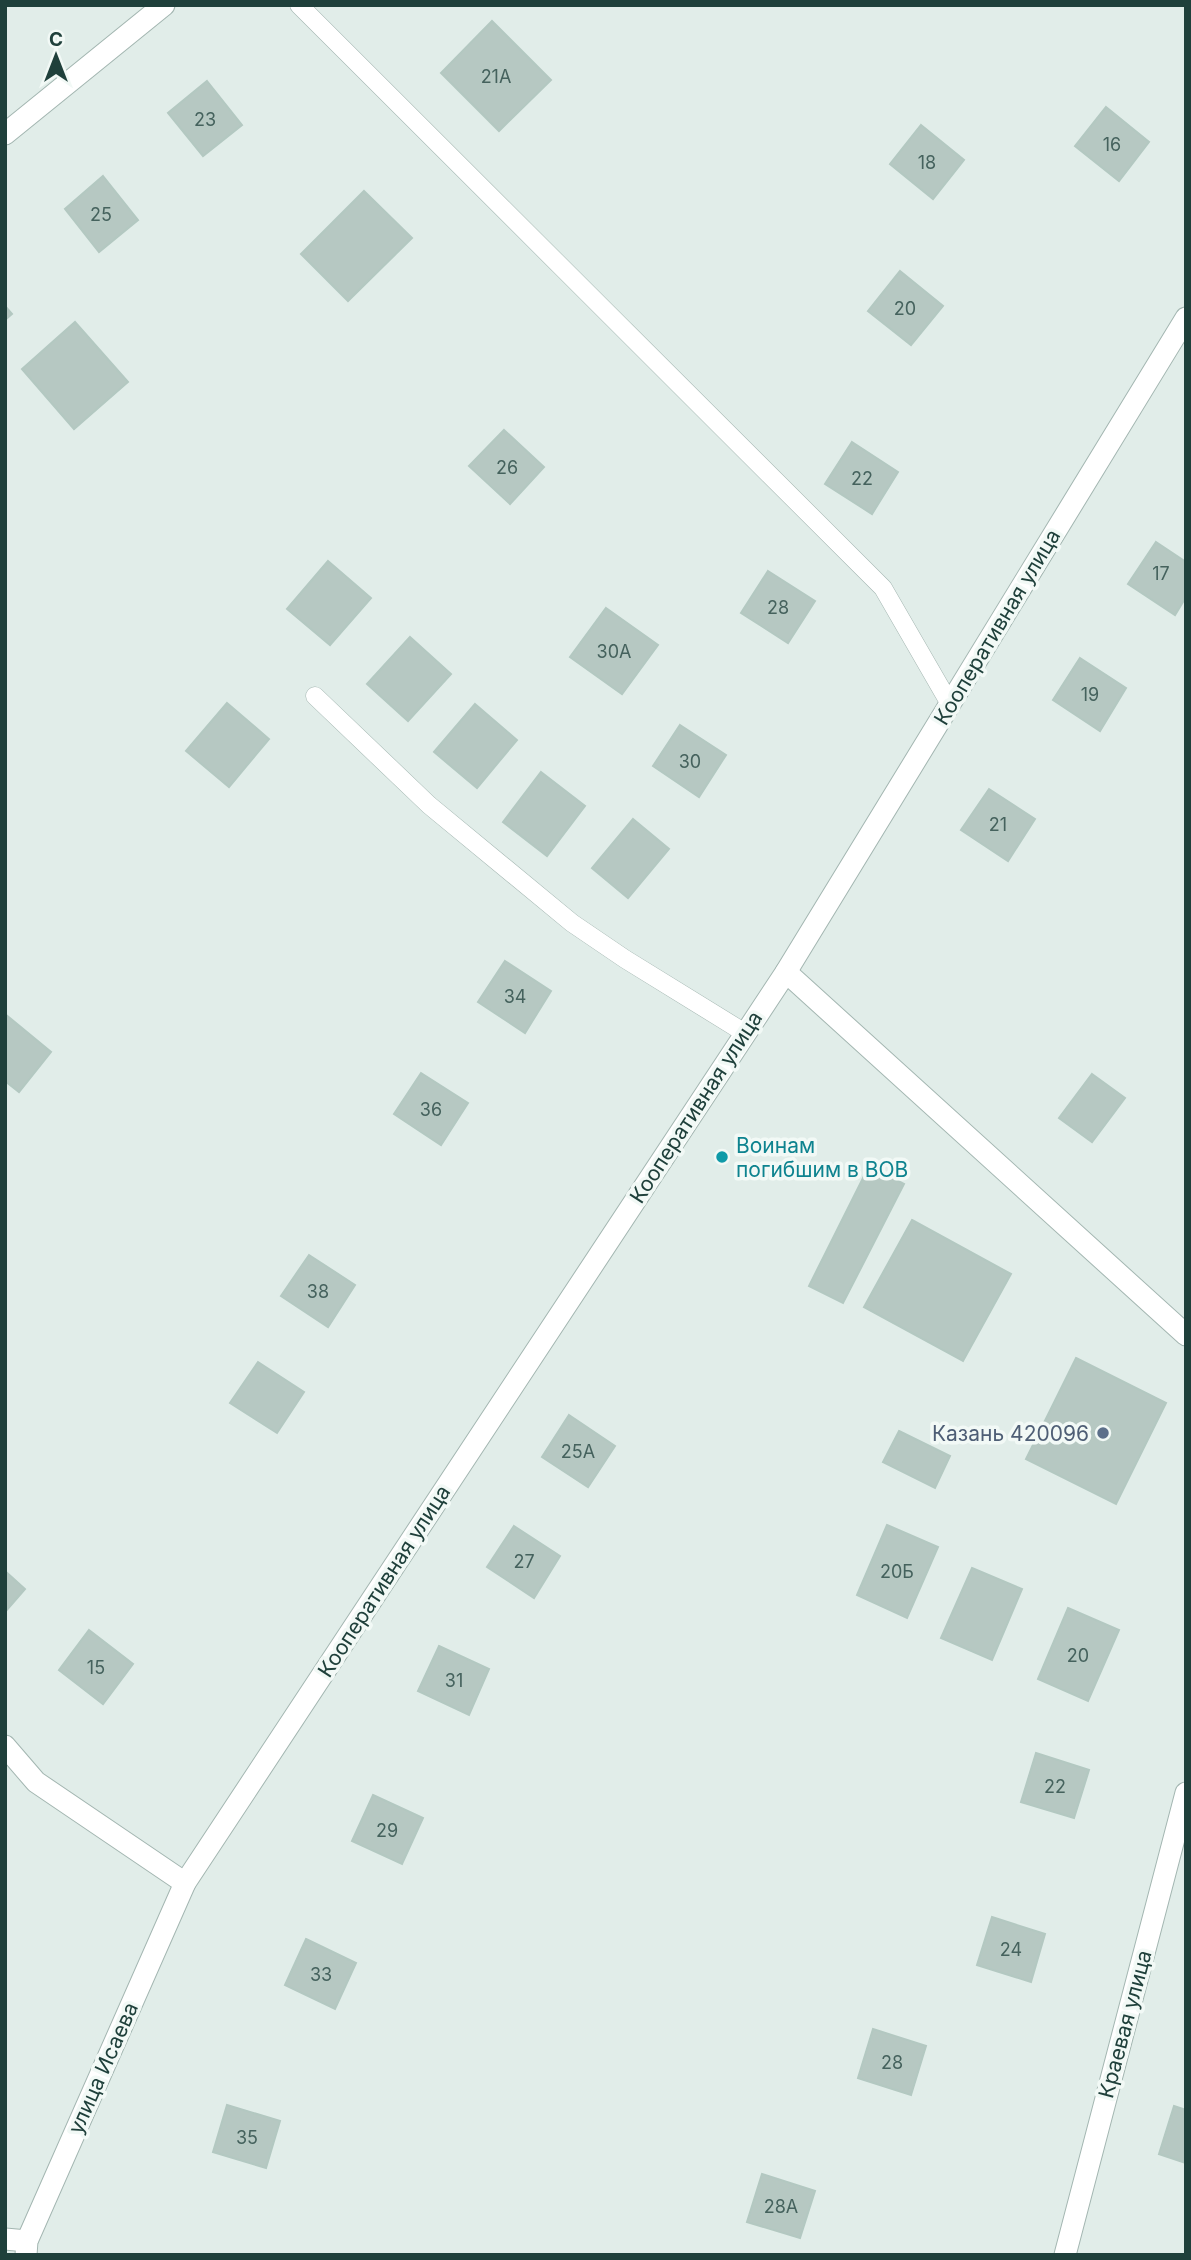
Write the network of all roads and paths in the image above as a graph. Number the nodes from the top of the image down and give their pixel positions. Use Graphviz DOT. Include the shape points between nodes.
graph roads {
  1 [pos="164,5"];
  2 [pos="299,5"];
  3 [pos="5,134"];
  4 [pos="1186,318"];
  5 [pos="315,696"];
  6 [pos="950,704"];
  7 [pos="786,972"];
  8 [pos="745,1033"];
  9 [pos="1186,1335"];
  10 [pos="5,1746"];
  11 [pos="1186,1793"];
  12 [pos="185,1883"];
  13 [pos="5,2239"];
  14 [pos="27,2248"];
  15 [pos="1065,2255"];
  1 -- 3 [label="street"];
  2 -- 6 [label="lane" via="883,588"];
  4 -- 6 [label="street, Кооперативная улица"];
  5 -- 8 [label="lane" via="429,805 572,923"];
  6 -- 7 [label="street, Кооперативная улица"];
  7 -- 8 [label="street, Кооперативная улица"];
  7 -- 9 [label="street"];
  8 -- 12 [label="street, Кооперативная улица"];
  10 -- 12 [label="street" via="36,1782"];
  11 -- 15 [label="street, Краевая улица"];
  12 -- 14 [label="street, улица Исаева"];
  13 -- 14 [label="street"];
}
